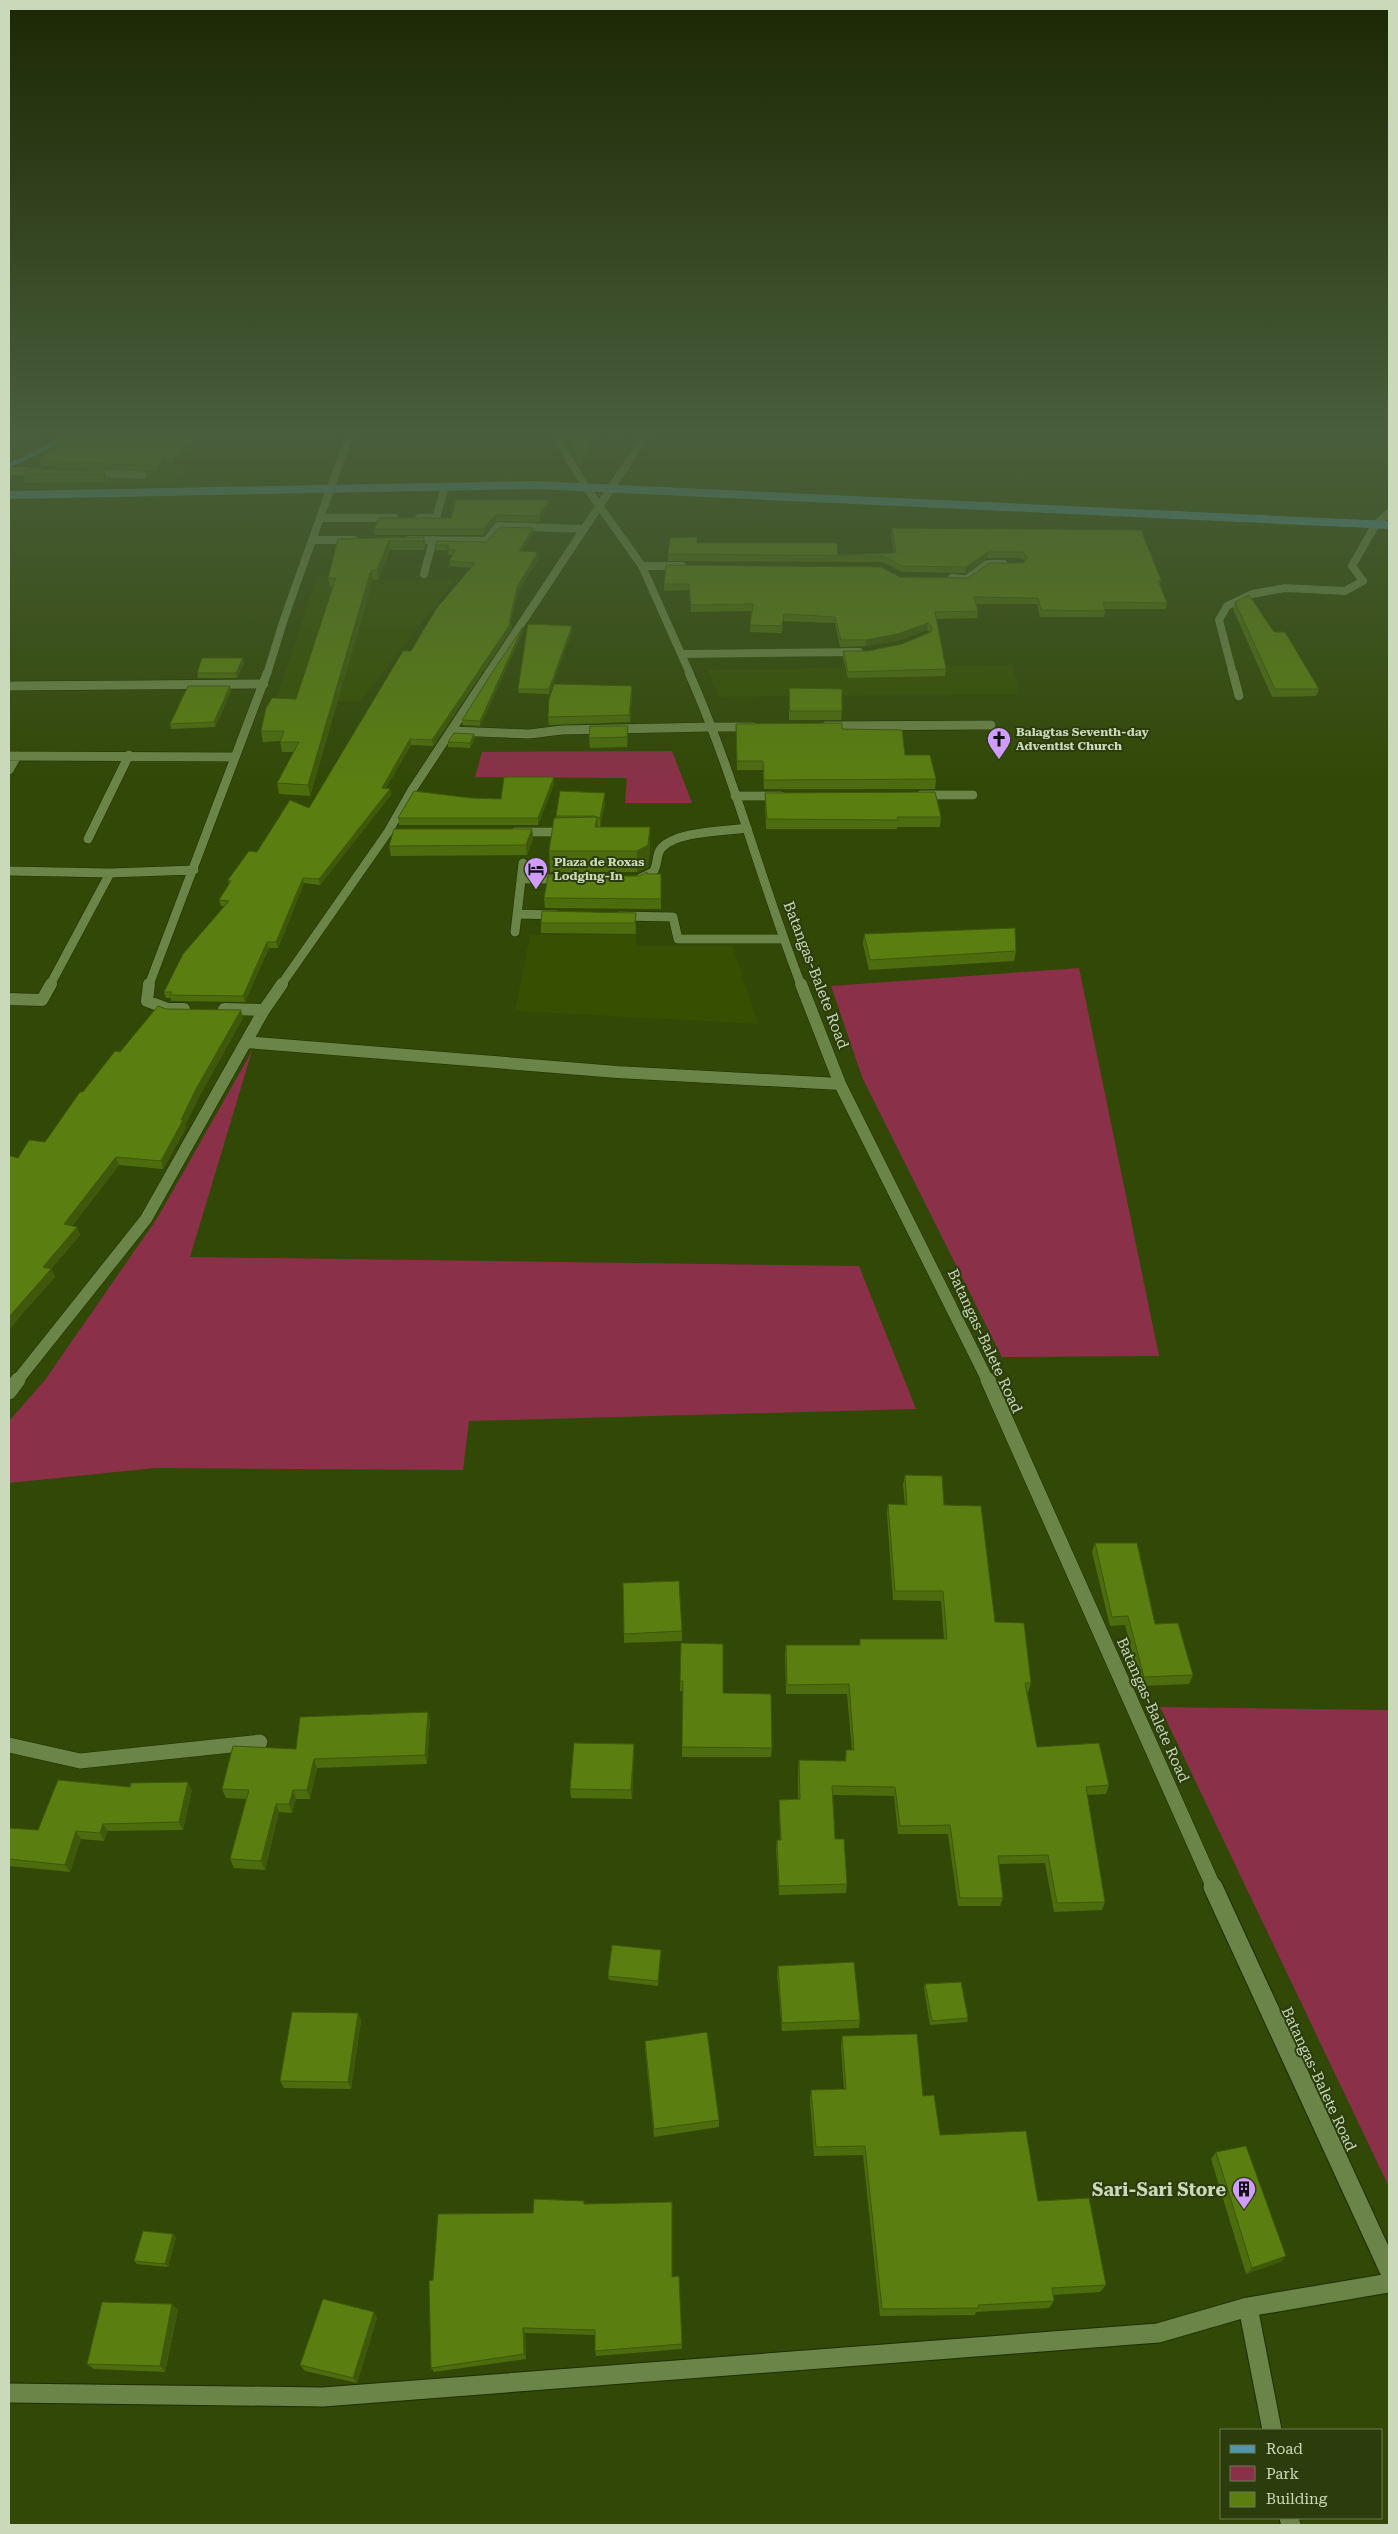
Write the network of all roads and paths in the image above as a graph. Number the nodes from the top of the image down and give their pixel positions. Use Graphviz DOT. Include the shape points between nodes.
graph roads {
  1 [pos="310,549"];
  2 [pos="431,549"];
  3 [pos="571,549"];
  4 [pos="631,549"];
  5 [pos="1362,549"];
  6 [pos="1013,564"];
  7 [pos="642,566"];
  8 [pos="692,566"];
  9 [pos="424,574"];
  10 [pos="948,578"];
  11 [pos="866,652"];
  12 [pos="682,654"];
  13 [pos="264,684"];
  14 [pos="9,686"];
  15 [pos="1239,696"];
  16 [pos="991,725"];
  17 [pos="763,726"];
  18 [pos="812,726"];
  19 [pos="713,727"];
  20 [pos="452,731"];
  21 [pos="129,755"];
  22 [pos="13,756"];
  23 [pos="235,757"];
  24 [pos="9,770"];
  25 [pos="914,795"];
  26 [pos="973,795"];
  27 [pos="735,796"];
  28 [pos="795,796"];
  29 [pos="747,828"];
  30 [pos="506,832"];
  31 [pos="575,832"];
  32 [pos="88,839"];
  33 [pos="523,864"];
  34 [pos="194,870"];
  35 [pos="110,872"];
  36 [pos="10,873"];
  37 [pos="521,879"];
  38 [pos="570,879"];
  39 [pos="630,879"];
  40 [pos="517,914"];
  41 [pos="566,915"];
  42 [pos="605,916"];
  43 [pos="514,932"];
  44 [pos="784,939"];
  45 [pos="9,999"];
  46 [pos="193,1009"];
  47 [pos="210,1009"];
  48 [pos="264,1010"];
  49 [pos="246,1042"];
  50 [pos="840,1084"];
  51 [pos="9,1392"];
  52 [pos="260,1742"];
  53 [pos="9,1745"];
  54 [pos="1389,2270"];
  55 [pos="1389,2284"];
  56 [pos="1248,2307"];
  57 [pos="9,2393"];
  58 [pos="1272,2429"];
  1 -- 13 [label="street"];
  2 -- 9 [label="street"];
  3 -- 20 [label="street"];
  4 -- 7 [label="street, Batangas-Balete Road"];
  5 -- 15 [label="street" via="1352,566 1363,581 1345,590 1285,588 1252,594 1227,606 1219,620"];
  6 -- 10 [label="street" via="987,564 966,579"];
  7 -- 8 [label="street"];
  7 -- 12 [label="street, Batangas-Balete Road"];
  11 -- 12 [label="street"];
  12 -- 19 [label="street, Batangas-Balete Road"];
  13 -- 14 [label="street"];
  13 -- 23 [label="street"];
  16 -- 18 [label="street"];
  17 -- 19 [label="street"];
  19 -- 20 [label="street" via="562,730 528,734"];
  19 -- 27 [label="street, Batangas-Balete Road"];
  20 -- 48 [label="street" via="393,832"];
  21 -- 22 [label="street"];
  21 -- 23 [label="street"];
  21 -- 32 [label="street"];
  22 -- 24 [label="street"];
  23 -- 34 [label="street"];
  25 -- 26 [label="street"];
  27 -- 28 [label="street"];
  27 -- 29 [label="street, Batangas-Balete Road"];
  29 -- 39 [label="street" via="682,838 663,846 657,869 651,876"];
  29 -- 44 [label="street, Batangas-Balete Road"];
  30 -- 31 [label="street"];
  33 -- 37 [label="street"];
  34 -- 35 [label="street"];
  34 -- 46 [label="street" via="150,984 147,1001 168,1009"];
  35 -- 36 [label="street"];
  35 -- 45 [label="street" via="42,1000"];
  37 -- 38 [label="street"];
  37 -- 40 [label="street"];
  40 -- 41 [label="street"];
  40 -- 43 [label="street"];
  42 -- 44 [label="street" via="673,917 678,939"];
  44 -- 50 [label="street, Batangas-Balete Road"];
  47 -- 48 [label="street"];
  48 -- 49 [label="street"];
  49 -- 50 [label="street" via="584,1071"];
  49 -- 51 [label="street" via="146,1219"];
  50 -- 54 [label="street, Batangas-Balete Road" via="975,1352 1274,2022"];
  52 -- 53 [label="street" via="80,1761"];
  55 -- 56 [label="street"];
  56 -- 57 [label="street" via="1158,2333 323,2397"];
  56 -- 58 [label="street"];
}
